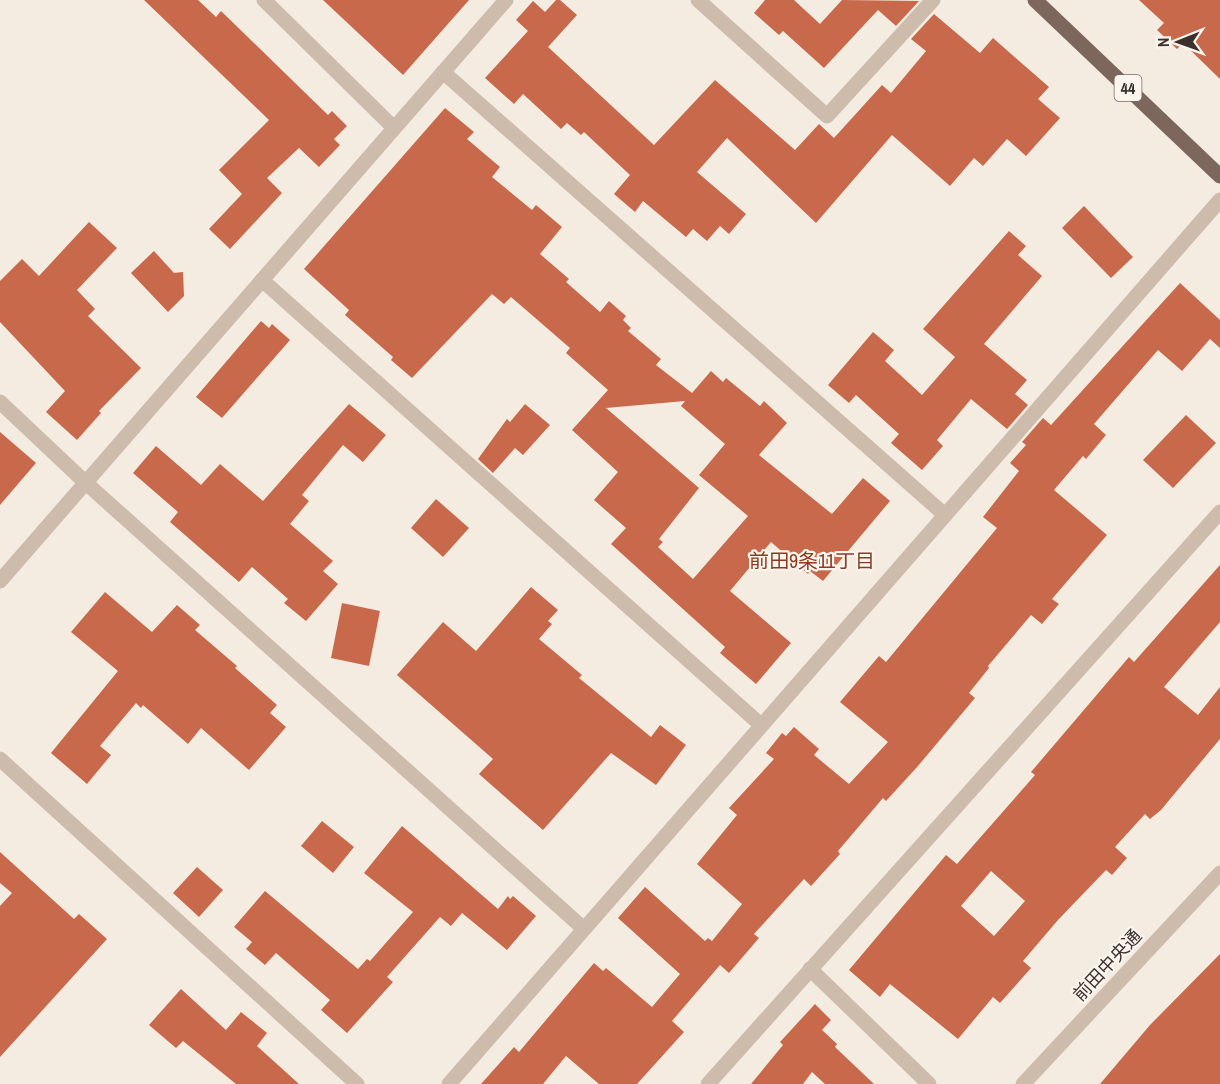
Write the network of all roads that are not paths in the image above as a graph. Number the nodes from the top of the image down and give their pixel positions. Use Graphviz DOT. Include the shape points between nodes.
graph roads {
  1 [pos="264,0"];
  2 [pos="506,0"];
  3 [pos="698,0"];
  4 [pos="933,0"];
  5 [pos="1035,0"];
  6 [pos="443,72"];
  7 [pos="394,128"];
  8 [pos="1220,176"];
  9 [pos="1220,200"];
  10 [pos="262,280"];
  11 [pos="0,402"];
  12 [pos="86,483"];
  13 [pos="1220,512"];
  14 [pos="945,515"];
  15 [pos="0,582"];
  16 [pos="761,725"];
  17 [pos="0,759"];
  18 [pos="1220,873"];
  19 [pos="584,929"];
  20 [pos="810,969"];
  21 [pos="357,1084"];
  22 [pos="449,1084"];
  23 [pos="708,1084"];
  24 [pos="929,1084"];
  25 [pos="1023,1084"];
  1 -- 7 [label="street"];
  2 -- 6 [label="street"];
  3 -- 4 [label="street" via="827,116"];
  5 -- 8 [label="main road, 44"];
  6 -- 7 [label="street"];
  6 -- 14 [label="street"];
  7 -- 10 [label="street"];
  9 -- 14 [label="street"];
  10 -- 12 [label="street"];
  10 -- 16 [label="street"];
  11 -- 12 [label="street"];
  12 -- 15 [label="street"];
  12 -- 19 [label="street"];
  13 -- 20 [label="street"];
  14 -- 16 [label="street"];
  16 -- 19 [label="street"];
  17 -- 21 [label="street"];
  18 -- 25 [label="street, 前田中央通"];
  19 -- 22 [label="street"];
  20 -- 23 [label="street"];
  20 -- 24 [label="street"];
}
